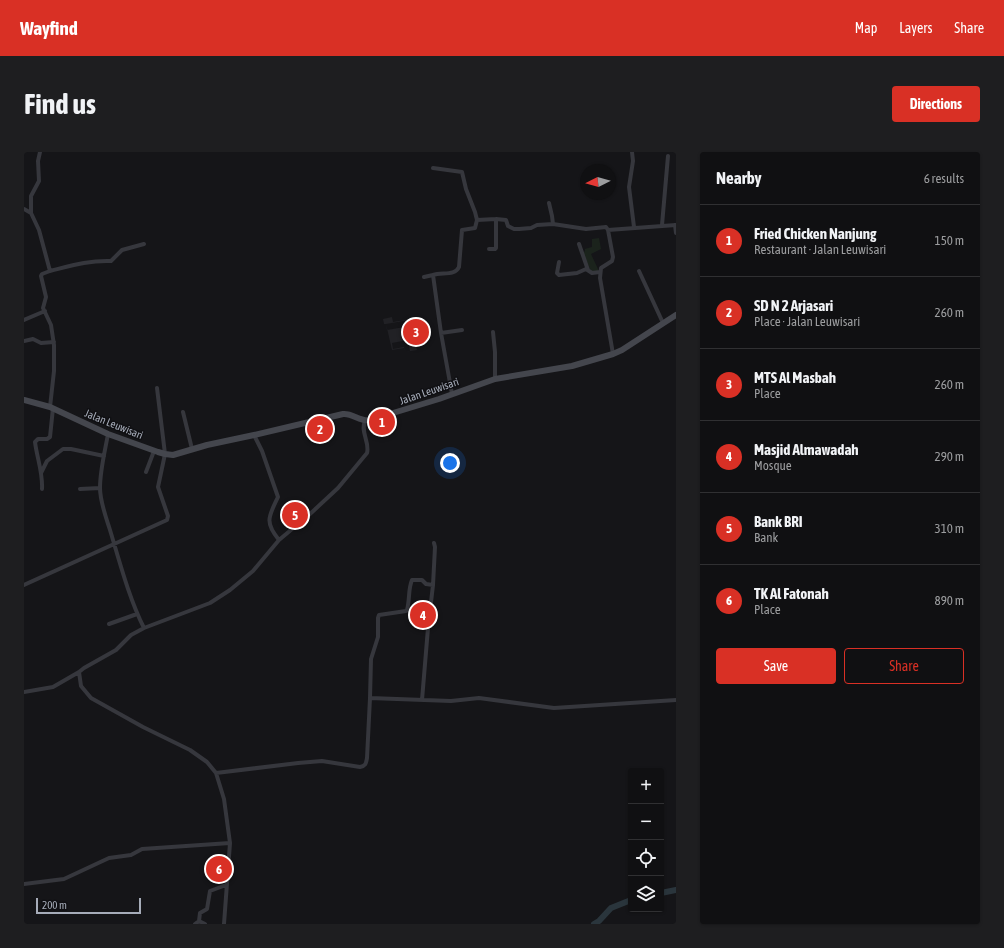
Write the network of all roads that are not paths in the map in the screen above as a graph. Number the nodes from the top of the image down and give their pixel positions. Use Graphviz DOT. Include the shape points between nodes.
graph roads {
  1 [pos="40,152"];
  2 [pos="632,152"];
  3 [pos="668,156"];
  4 [pos="433,168"];
  5 [pos="549,204"];
  6 [pos="24,209"];
  7 [pos="32,213"];
  8 [pos="496,219"];
  9 [pos="477,220"];
  10 [pos="553,224"];
  11 [pos="662,225"];
  12 [pos="676,225"];
  13 [pos="634,227"];
  14 [pos="608,230"];
  15 [pos="676,233"];
  16 [pos="144,244"];
  17 [pos="578,244"];
  18 [pos="489,249"];
  19 [pos="559,262"];
  20 [pos="588,270"];
  21 [pos="639,270"];
  22 [pos="50,271"];
  23 [pos="600,272"];
  24 [pos="433,275"];
  25 [pos="424,277"];
  26 [pos="45,311"];
  27 [pos="676,315"];
  28 [pos="24,320"];
  29 [pos="663,323"];
  30 [pos="462,330"];
  31 [pos="493,332"];
  32 [pos="441,333"];
  33 [pos="24,341"];
  34 [pos="54,342"];
  35 [pos="613,354"];
  36 [pos="495,379"];
  37 [pos="157,388"];
  38 [pos="452,394"];
  39 [pos="24,400"];
  40 [pos="51,408"];
  41 [pos="183,412"];
  42 [pos="365,421"];
  43 [pos="108,434"];
  44 [pos="254,435"];
  45 [pos="192,449"];
  46 [pos="154,451"];
  47 [pos="166,454"];
  48 [pos="104,456"];
  49 [pos="146,472"];
  50 [pos="41,473"];
  51 [pos="100,488"];
  52 [pos="42,489"];
  53 [pos="80,489"];
  54 [pos="278,540"];
  55 [pos="434,543"];
  56 [pos="114,544"];
  57 [pos="24,585"];
  58 [pos="433,585"];
  59 [pos="431,606"];
  60 [pos="408,610"];
  61 [pos="137,614"];
  62 [pos="109,624"];
  63 [pos="144,628"];
  64 [pos="78,672"];
  65 [pos="24,692"];
  66 [pos="370,698"];
  67 [pos="422,700"];
  68 [pos="676,700"];
  69 [pos="216,773"];
  70 [pos="230,843"];
  71 [pos="24,884"];
  72 [pos="226,885"];
  73 [pos="197,923"];
  74 [pos="205,924"];
  75 [pos="224,924"];
  1 -- 7 [label="street" via="39,180 31,196"];
  2 -- 13 [label="street" via="629,187"];
  3 -- 11 [label="street"];
  4 -- 9 [label="street" via="462,172"];
  5 -- 10 [label="street"];
  6 -- 7 [label="street"];
  7 -- 22 [label="street"];
  8 -- 9 [label="street"];
  8 -- 10 [label="street" via="506,220 508,226 514,229"];
  8 -- 18 [label="street" via="496,248"];
  9 -- 24 [label="street" via="475,228 462,230 457,271"];
  10 -- 14 [label="street" via="586,229 606,227"];
  11 -- 12 [label="street"];
  11 -- 13 [label="street"];
  12 -- 15 [label="street"];
  13 -- 14 [label="street"];
  14 -- 23 [label="street" via="612,261 601,268"];
  16 -- 22 [label="street" via="122,250 110,261 78,263"];
  17 -- 20 [label="street"];
  19 -- 20 [label="street" via="559,275"];
  20 -- 23 [label="street" via="592,273"];
  21 -- 29 [label="street"];
  22 -- 26 [label="street" via="41,276 46,297 43,305"];
  23 -- 35 [label="street"];
  24 -- 25 [label="street"];
  24 -- 32 [label="street"];
  26 -- 28 [label="street"];
  26 -- 34 [label="street"];
  27 -- 29 [label="main road, Jalan Leuwisari"];
  29 -- 35 [label="main road, Jalan Leuwisari"];
  30 -- 32 [label="street"];
  31 -- 36 [label="street"];
  32 -- 38 [label="street"];
  33 -- 34 [label="street" via="34,339 41,343"];
  34 -- 40 [label="street"];
  35 -- 36 [label="main road, Jalan Leuwisari" via="572,366"];
  36 -- 38 [label="main road, Jalan Leuwisari"];
  37 -- 47 [label="street"];
  38 -- 42 [label="main road, Jalan Leuwisari"];
  39 -- 40 [label="main road, Jalan Leuwisari"];
  40 -- 43 [label="main road, Jalan Leuwisari"];
  40 -- 50 [label="street" via="50,437 35,442"];
  41 -- 45 [label="street"];
  42 -- 44 [label="main road, Jalan Leuwisari" via="346,413"];
  42 -- 54 [label="street" via="363,428 367,453 338,488"];
  43 -- 46 [label="main road, Jalan Leuwisari"];
  43 -- 48 [label="street"];
  44 -- 45 [label="main road, Jalan Leuwisari"];
  44 -- 54 [label="street" via="278,497 268,522"];
  45 -- 47 [label="main road, Jalan Leuwisari" via="173,455"];
  46 -- 47 [label="main road, Jalan Leuwisari"];
  46 -- 49 [label="street"];
  47 -- 56 [label="street" via="158,487 168,519"];
  48 -- 50 [label="street" via="63,449 47,461"];
  48 -- 51 [label="street"];
  50 -- 52 [label="street"];
  51 -- 53 [label="street"];
  51 -- 56 [label="street"];
  54 -- 63 [label="street" via="249,575 216,600"];
  55 -- 58 [label="street"];
  56 -- 57 [label="street"];
  56 -- 61 [label="street"];
  58 -- 59 [label="street"];
  58 -- 60 [label="street" via="422,580 412,580 409,587"];
  59 -- 60 [label="street"];
  59 -- 67 [label="street"];
  60 -- 66 [label="street" via="379,615 378,637 371,658"];
  61 -- 62 [label="street"];
  61 -- 63 [label="street"];
  63 -- 64 [label="street" via="131,635 116,650"];
  64 -- 65 [label="street" via="53,687"];
  64 -- 69 [label="street" via="81,686 91,698 190,750 207,762"];
  66 -- 67 [label="street"];
  66 -- 69 [label="street" via="367,758 364,766 322,761"];
  67 -- 68 [label="street" via="451,701 479,698 554,708"];
  69 -- 70 [label="street" via="224,799"];
  70 -- 71 [label="street" via="142,849 102,861 60,880"];
  70 -- 72 [label="street"];
  72 -- 73 [label="street" via="210,891 207,909 200,913"];
  72 -- 75 [label="street"];
  73 -- 74 [label="street"];
}
